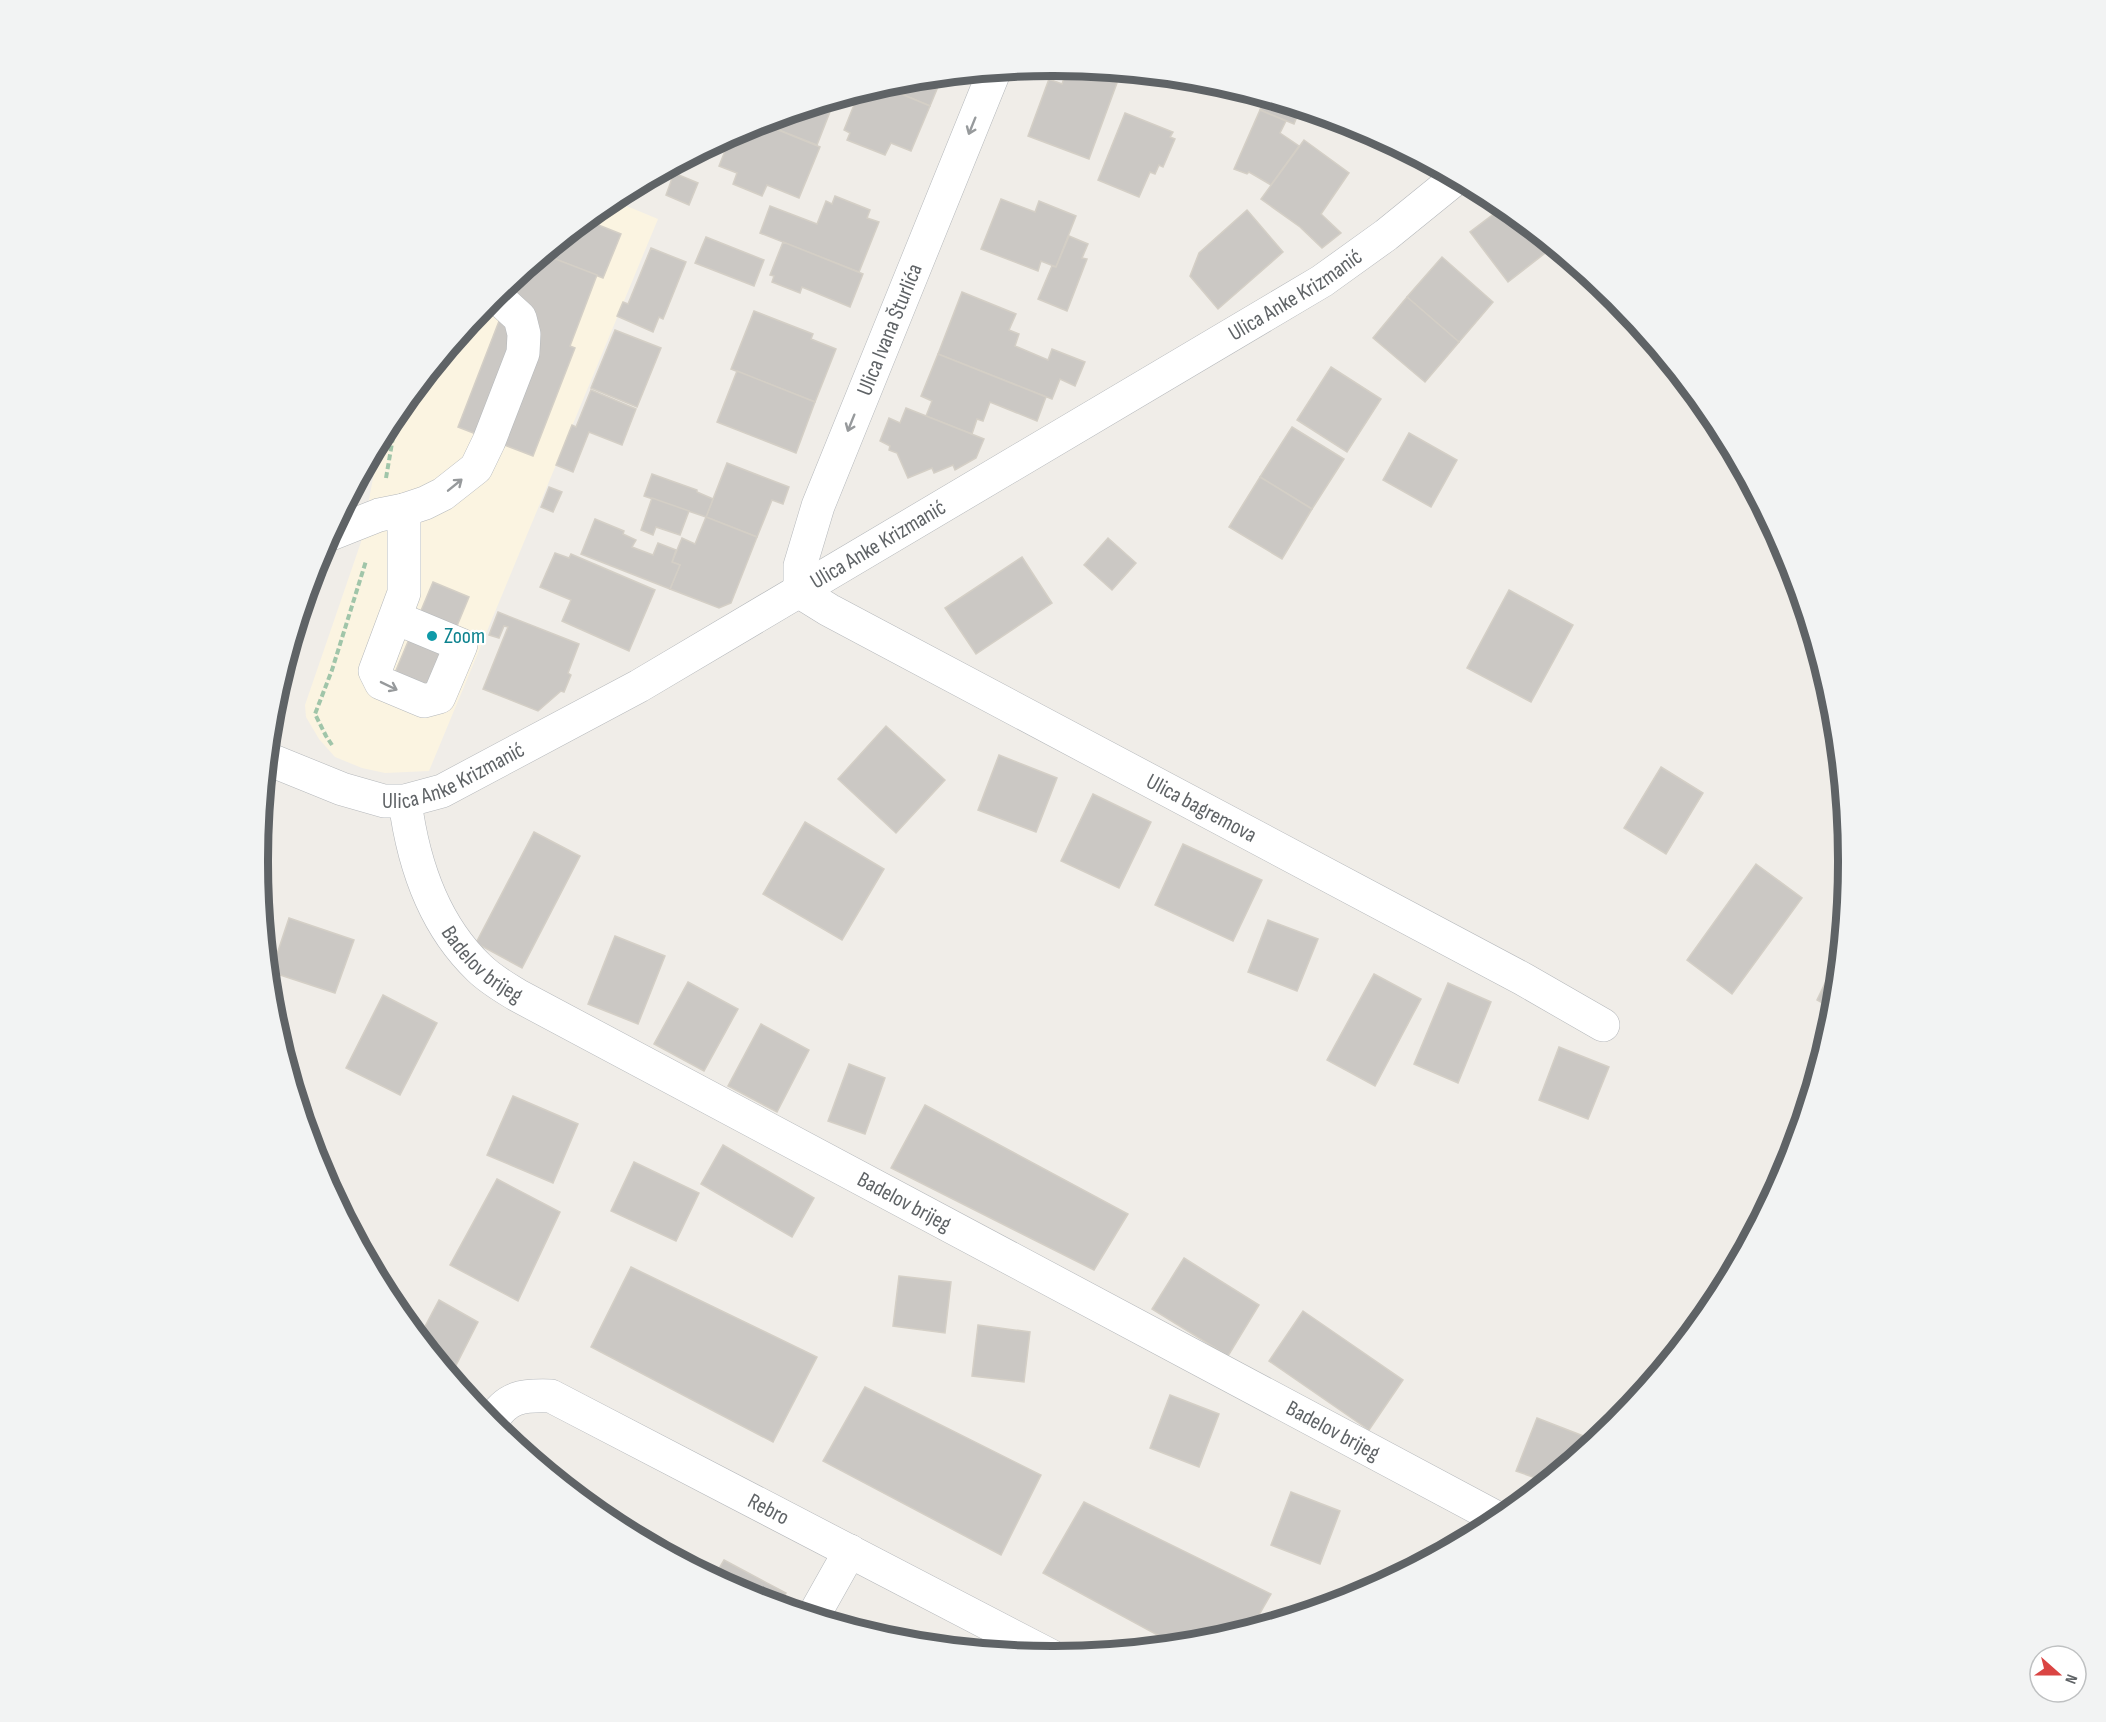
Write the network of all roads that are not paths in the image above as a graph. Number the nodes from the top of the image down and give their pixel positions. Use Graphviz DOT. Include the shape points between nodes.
graph roads {
  1 [pos="991,79"];
  2 [pos="1449,184"];
  3 [pos="502,302"];
  4 [pos="394,498"];
  5 [pos="342,529"];
  6 [pos="800,592"];
  7 [pos="396,618"];
  8 [pos="275,762"];
  9 [pos="405,801"];
  10 [pos="1603,1025"];
  11 [pos="496,1414"];
  12 [pos="1488,1513"];
  13 [pos="850,1551"];
  14 [pos="817,1609"];
  15 [pos="1030,1645"];
  1 -- 6 [label="street, Ulica Ivana Šturlića, one-way" via="818,506 800,566"];
  2 -- 6 [label="street, Ulica Anke Krizmanić" via="1322,281"];
  4 -- 3 [label="street, one-way" via="426,503 476,468 523,353 520,318"];
  4 -- 5 [label="street" via="378,515"];
  4 -- 7 [label="street" via="404,593"];
  6 -- 9 [label="street, Ulica Anke Krizmanić" via="477,774 442,791"];
  6 -- 10 [label="street, Ulica bagremova"];
  8 -- 9 [label="street, Ulica Anke Krizmanić" via="366,797"];
  9 -- 12 [label="street, Badelov brijeg" via="418,865 444,925 480,970 517,995"];
  11 -- 13 [label="street, Rebro" via="511,1400 528,1395 551,1396"];
  13 -- 14 [label="street"];
  13 -- 15 [label="street, Rebro"];
}
